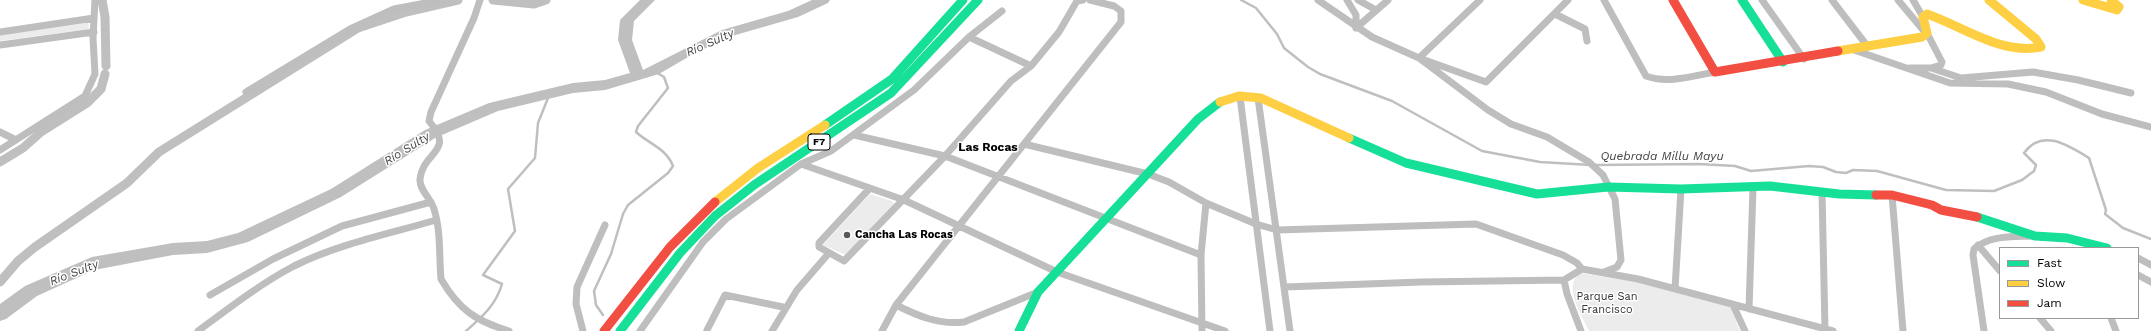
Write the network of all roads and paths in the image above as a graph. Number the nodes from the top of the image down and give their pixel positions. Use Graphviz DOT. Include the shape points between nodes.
graph roads {
  1 [pos="95,0"];
  2 [pos="442,0"];
  3 [pos="480,0"];
  4 [pos="963,0"];
  5 [pos="978,0"];
  6 [pos="1083,0"];
  7 [pos="1090,0"];
  8 [pos="1318,0"];
  9 [pos="1347,0"];
  10 [pos="1358,0"];
  11 [pos="1388,0"];
  12 [pos="1480,0"];
  13 [pos="1568,0"];
  14 [pos="1604,0"];
  15 [pos="1673,0"];
  16 [pos="1742,0"];
  17 [pos="1762,0"];
  18 [pos="1832,0"];
  19 [pos="1898,0"];
  20 [pos="1913,0"];
  21 [pos="1989,0"];
  22 [pos="2083,0"];
  23 [pos="2111,0"];
  24 [pos="1376,10"];
  25 [pos="1002,11"];
  26 [pos="1554,14"];
  27 [pos="1923,17"];
  28 [pos="94,18"];
  29 [pos="1356,28"];
  30 [pos="0,32"];
  31 [pos="94,32"];
  32 [pos="1928,33"];
  33 [pos="969,37"];
  34 [pos="1586,41"];
  35 [pos="0,45"];
  36 [pos="1868,47"];
  37 [pos="1854,50"];
  38 [pos="1419,58"];
  39 [pos="1804,59"];
  40 [pos="1783,62"];
  41 [pos="1031,66"];
  42 [pos="1900,66"];
  43 [pos="1931,68"];
  44 [pos="1715,72"];
  45 [pos="246,92"];
  46 [pos="2131,94"];
  47 [pos="1240,97"];
  48 [pos="1258,98"];
  49 [pos="2151,127"];
  50 [pos="0,132"];
  51 [pos="854,135"];
  52 [pos="16,140"];
  53 [pos="1024,144"];
  54 [pos="0,150"];
  55 [pos="945,156"];
  56 [pos="801,164"];
  57 [pos="1148,174"];
  58 [pos="997,176"];
  59 [pos="1608,187"];
  60 [pos="1753,188"];
  61 [pos="869,189"];
  62 [pos="1680,189"];
  63 [pos="1822,192"];
  64 [pos="1892,195"];
  65 [pos="904,200"];
  66 [pos="431,202"];
  67 [pos="1206,203"];
  68 [pos="1106,218"];
  69 [pos="436,220"];
  70 [pos="1256,224"];
  71 [pos="605,225"];
  72 [pos="960,225"];
  73 [pos="1277,230"];
  74 [pos="2035,236"];
  75 [pos="1978,245"];
  76 [pos="2090,246"];
  77 [pos="829,253"];
  78 [pos="1201,255"];
  79 [pos="2139,259"];
  80 [pos="2151,265"];
  81 [pos="1582,269"];
  82 [pos="1999,270"];
  83 [pos="1057,272"];
  84 [pos="1604,272"];
  85 [pos="2139,276"];
  86 [pos="1564,280"];
  87 [pos="2151,282"];
  88 [pos="1285,287"];
  89 [pos="1675,289"];
  90 [pos="1038,292"];
  91 [pos="210,295"];
  92 [pos="896,305"];
  93 [pos="1733,305"];
  94 [pos="783,307"];
  95 [pos="1749,309"];
  96 [pos="2041,319"];
  97 [pos="2111,319"];
  98 [pos="1202,322"];
  99 [pos="1829,330"];
  100 [pos="198,331"];
  101 [pos="509,331"];
  102 [pos="583,331"];
  103 [pos="604,331"];
  104 [pos="620,331"];
  105 [pos="640,331"];
  106 [pos="708,331"];
  107 [pos="772,331"];
  108 [pos="882,331"];
  109 [pos="1018,331"];
  110 [pos="1202,331"];
  111 [pos="1225,331"];
  112 [pos="1270,331"];
  113 [pos="1290,331"];
  114 [pos="1581,331"];
  115 [pos="1745,331"];
  116 [pos="1903,331"];
  117 [pos="1984,331"];
  118 [pos="2050,331"];
  119 [pos="2116,331"];
  1 -- 28 [label="street"];
  2 -- 45 [label="street" via="394,9 350,29"];
  3 -- 66 [label="street" via="429,120 441,135 440,146 422,171 420,179 426,197"];
  4 -- 103 [label="main road, F7" via="892,79 852,108 758,168 701,213 666,251"];
  5 -- 104 [label="main road, F7" via="891,93 742,194 709,222 681,252"];
  6 -- 41 [label="street" via="1077,1 1059,32"];
  7 -- 53 [label="street" via="1114,6 1121,12 1121,22"];
  8 -- 29 [label="street"];
  9 -- 29 [label="street" via="1356,15"];
  10 -- 24 [label="street"];
  11 -- 24 [label="street"];
  12 -- 38 [label="street"];
  13 -- 26 [label="street"];
  14 -- 44 [label="street" via="1646,76 1664,80"];
  15 -- 44 [label="main road"];
  16 -- 40 [label="main road"];
  17 -- 39 [label="street"];
  18 -- 36 [label="street"];
  19 -- 32 [label="street" via="1920,28"];
  20 -- 27 [label="street"];
  21 -- 27 [label="main road" via="2036,39 2041,47 2033,51 2016,49 1938,17 1927,14"];
  22 -- 23 [label="main road" via="2112,9 2119,8"];
  24 -- 29 [label="street"];
  25 -- 33 [label="street"];
  26 -- 34 [label="street" via="1585,28"];
  26 -- 38 [label="street" via="1486,82"];
  27 -- 32 [label="main road"];
  28 -- 30 [label="street"];
  28 -- 31 [label="street"];
  29 -- 38 [label="street"];
  31 -- 35 [label="street"];
  31 -- 52 [label="street" via="97,63 94,84 85,96"];
  32 -- 36 [label="main road" via="1915,39"];
  32 -- 43 [label="street" via="1942,62 1941,65"];
  33 -- 41 [label="street"];
  33 -- 51 [label="street" via="914,90"];
  36 -- 37 [label="main road"];
  37 -- 39 [label="main road"];
  37 -- 42 [label="street"];
  38 -- 59 [label="street" via="1501,118 1539,132 1589,162 1607,180"];
  39 -- 40 [label="main road"];
  40 -- 44 [label="main road"];
  41 -- 55 [label="street" via="1011,81"];
  42 -- 43 [label="street"];
  42 -- 49 [label="street" via="1950,83 2003,83 2046,92 2102,114"];
  43 -- 46 [label="street" via="1961,78 2032,72 2078,80"];
  47 -- 48 [label="main road"];
  47 -- 57 [label="main road" via="1218,103 1198,119"];
  47 -- 70 [label="street"];
  48 -- 59 [label="main road" via="1289,109 1302,118 1406,163 1536,194"];
  48 -- 73 [label="street"];
  50 -- 52 [label="street"];
  51 -- 55 [label="street"];
  51 -- 56 [label="street" via="831,151"];
  52 -- 54 [label="street"];
  53 -- 57 [label="street"];
  53 -- 58 [label="street"];
  55 -- 58 [label="street"];
  55 -- 65 [label="street"];
  56 -- 61 [label="street"];
  56 -- 105 [label="street" via="726,219 703,242"];
  57 -- 67 [label="street" via="1169,182"];
  57 -- 68 [label="main road"];
  58 -- 68 [label="street"];
  58 -- 72 [label="street"];
  59 -- 62 [label="main road"];
  59 -- 84 [label="street" via="1615,199 1621,260 1617,267"];
  60 -- 62 [label="main road"];
  60 -- 63 [label="main road" via="1785,186"];
  60 -- 95 [label="street"];
  61 -- 65 [label="street"];
  61 -- 77 [label="street" via="819,243 819,247"];
  62 -- 89 [label="street"];
  63 -- 64 [label="main road"];
  63 -- 99 [label="street"];
  64 -- 74 [label="main road" via="1932,205 1941,210 1968,214"];
  64 -- 116 [label="street"];
  65 -- 72 [label="street"];
  65 -- 77 [label="street" via="844,261"];
  66 -- 69 [label="street"];
  66 -- 91 [label="street" via="342,226 273,259"];
  67 -- 70 [label="street"];
  67 -- 78 [label="street"];
  68 -- 78 [label="street"];
  68 -- 83 [label="main road"];
  69 -- 100 [label="street" via="334,250 295,266 261,285"];
  69 -- 101 [label="street" via="441,279 445,288 472,316"];
  70 -- 73 [label="street"];
  70 -- 112 [label="street"];
  71 -- 102 [label="street" via="579,281 576,294"];
  72 -- 83 [label="street"];
  72 -- 92 [label="street"];
  73 -- 81 [label="street" via="1476,224 1563,255 1578,263"];
  73 -- 88 [label="street"];
  74 -- 75 [label="street" via="1992,240"];
  74 -- 76 [label="main road" via="2068,238"];
  75 -- 82 [label="street"];
  75 -- 117 [label="street" via="1973,255"];
  77 -- 94 [label="street"];
  78 -- 98 [label="street"];
  79 -- 80 [label="street"];
  81 -- 84 [label="street"];
  81 -- 86 [label="street"];
  83 -- 90 [label="main road"];
  83 -- 98 [label="street"];
  84 -- 89 [label="street"];
  85 -- 87 [label="street"];
  86 -- 88 [label="street"];
  86 -- 114 [label="street"];
  88 -- 113 [label="street"];
  89 -- 93 [label="street"];
  90 -- 92 [label="street" via="964,322 952,324 937,323"];
  90 -- 109 [label="main road"];
  92 -- 108 [label="street"];
  93 -- 95 [label="street"];
  93 -- 115 [label="street"];
  94 -- 106 [label="street" via="725,295"];
  94 -- 107 [label="street"];
  95 -- 99 [label="street"];
  96 -- 118 [label="street"];
  97 -- 119 [label="street"];
  98 -- 110 [label="street"];
  98 -- 111 [label="street"];
}
